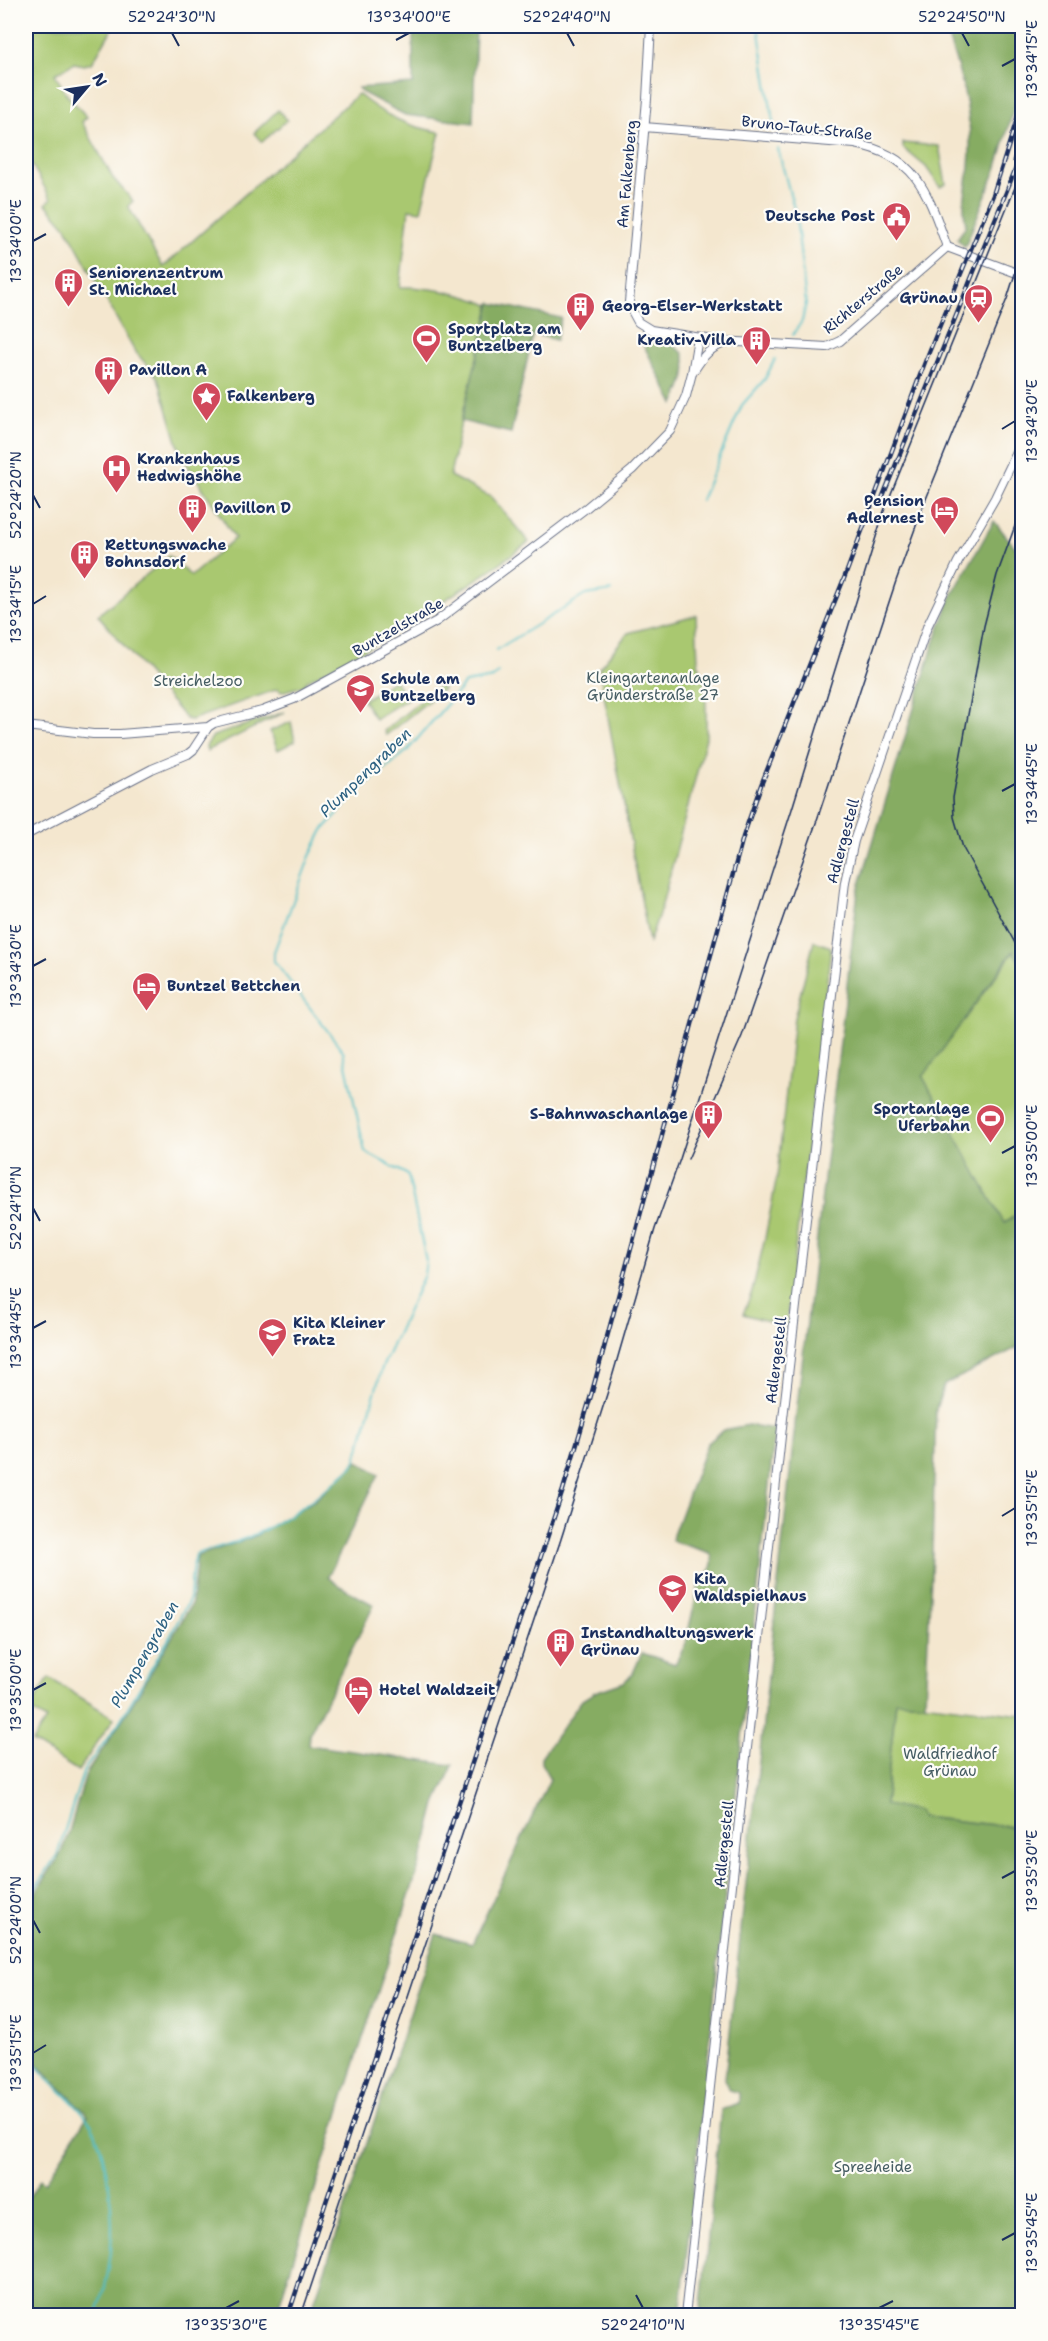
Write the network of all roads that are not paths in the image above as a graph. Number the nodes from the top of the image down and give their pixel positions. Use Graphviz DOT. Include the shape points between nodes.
graph roads {
  1 [pos="651,26"];
  2 [pos="644,127"];
  3 [pos="947,247"];
  4 [pos="1023,275"];
  5 [pos="638,322"];
  6 [pos="698,338"];
  7 [pos="730,342"];
  8 [pos="692,373"];
  9 [pos="1023,442"];
  10 [pos="26,726"];
  11 [pos="208,727"];
  12 [pos="26,835"];
  13 [pos="686,2316"];
  1 -- 2 [label="street, Am Falkenberg"];
  2 -- 3 [label="street, Bruno-Taut-Straße" via="877,148 918,178"];
  2 -- 5 [label="street, Am Falkenberg" via="629,302"];
  3 -- 4 [label="street"];
  3 -- 7 [label="street, Richterstraße" via="832,345"];
  5 -- 6 [label="street, Richterstraße" via="651,330"];
  6 -- 7 [label="street, Richterstraße"];
  6 -- 8 [label="street, Buntzelstraße"];
  7 -- 8 [label="street, Buntzelstraße" via="702,356"];
  8 -- 11 [label="street, Buntzelstraße" via="674,423 661,442 605,493 463,603 308,693"];
  9 -- 13 [label="main road, Adlergestell" via="927,627 854,841 844,882"];
  10 -- 11 [label="street, Buntzelstraße" via="93,734"];
  11 -- 12 [label="street" via="188,754"];
}
